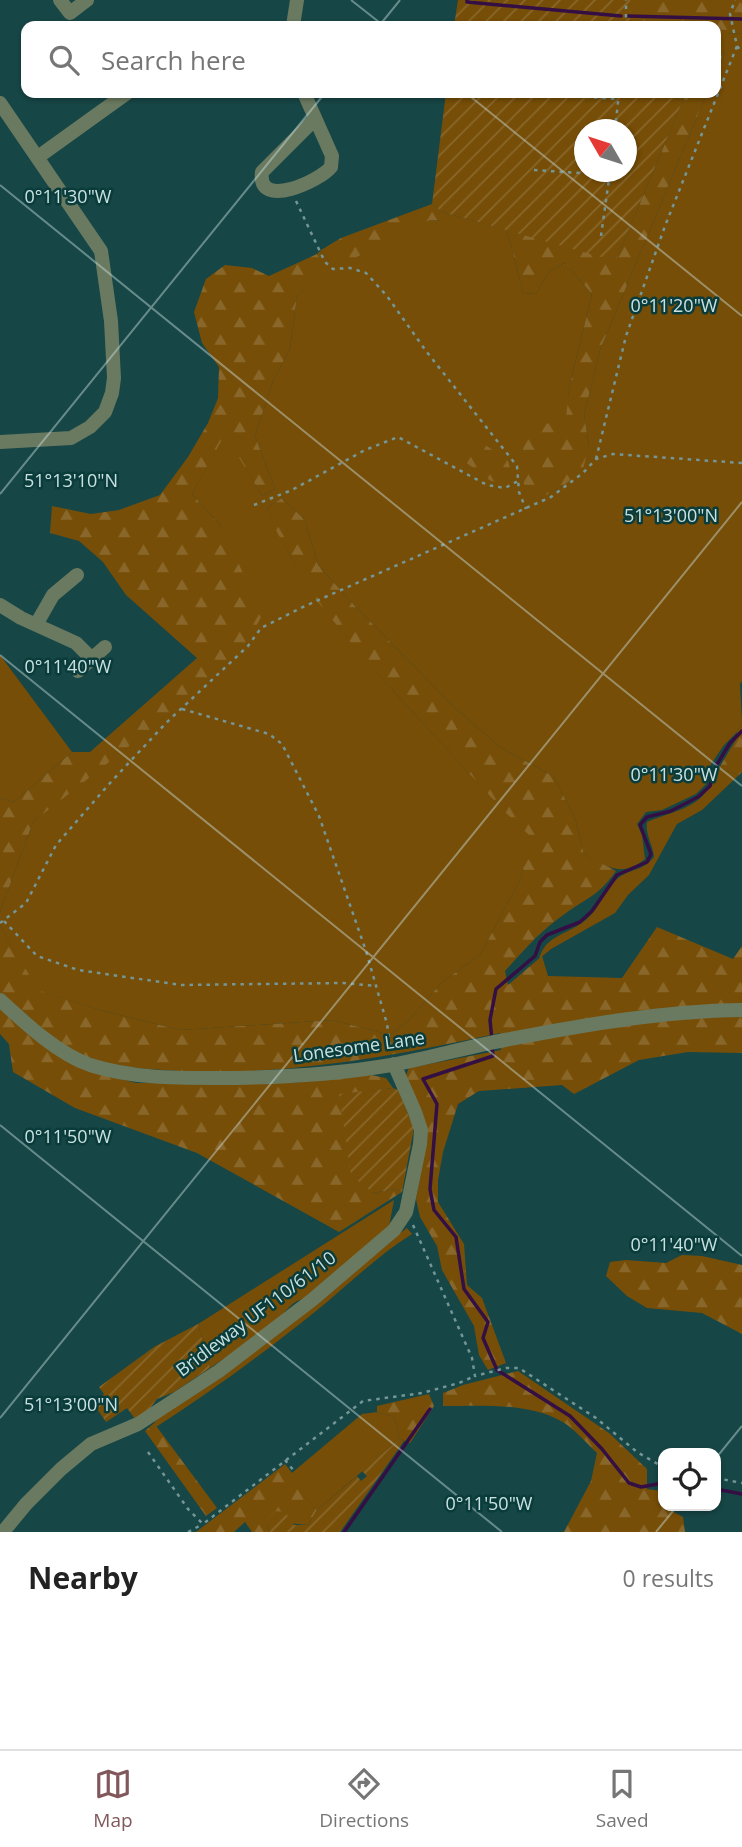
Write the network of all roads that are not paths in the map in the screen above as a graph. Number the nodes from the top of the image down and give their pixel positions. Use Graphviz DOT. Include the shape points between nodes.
graph roads {
  1 [pos="60,0"];
  2 [pos="87,0"];
  3 [pos="297,0"];
  4 [pos="297,21"];
  5 [pos="120,98"];
  6 [pos="306,98"];
  7 [pos="0,103"];
  8 [pos="315,119"];
  9 [pos="37,157"];
  10 [pos="0,442"];
  11 [pos="78,575"];
  12 [pos="0,606"];
  13 [pos="37,623"];
  14 [pos="105,647"];
  15 [pos="92,659"];
  16 [pos="78,671"];
  17 [pos="0,1000"];
  18 [pos="742,1010"];
  19 [pos="394,1065"];
  20 [pos="3,1532"];
  1 -- 2 [label="street" via="69,13"];
  3 -- 4 [label="street"];
  5 -- 9 [label="street"];
  6 -- 8 [label="street"];
  7 -- 9 [label="street"];
  8 -- 8 [label="street" via="332,156 331,167 290,188 269,190 262,172"];
  9 -- 10 [label="street" via="101,251 114,378 104,412 71,438"];
  11 -- 13 [label="street" via="53,595"];
  12 -- 13 [label="street"];
  13 -- 15 [label="street" via="76,643"];
  14 -- 15 [label="street"];
  15 -- 16 [label="street"];
  17 -- 19 [label="street, Lonesome Lane" via="51,1044 88,1064 134,1076 266,1078"];
  18 -- 19 [label="street, Lonesome Lane" via="681,1013 504,1040"];
  19 -- 20 [label="street, Bridleway UF110/61/10" via="421,1130 406,1212 394,1230 219,1371 138,1424 91,1444 52,1478"];
}
